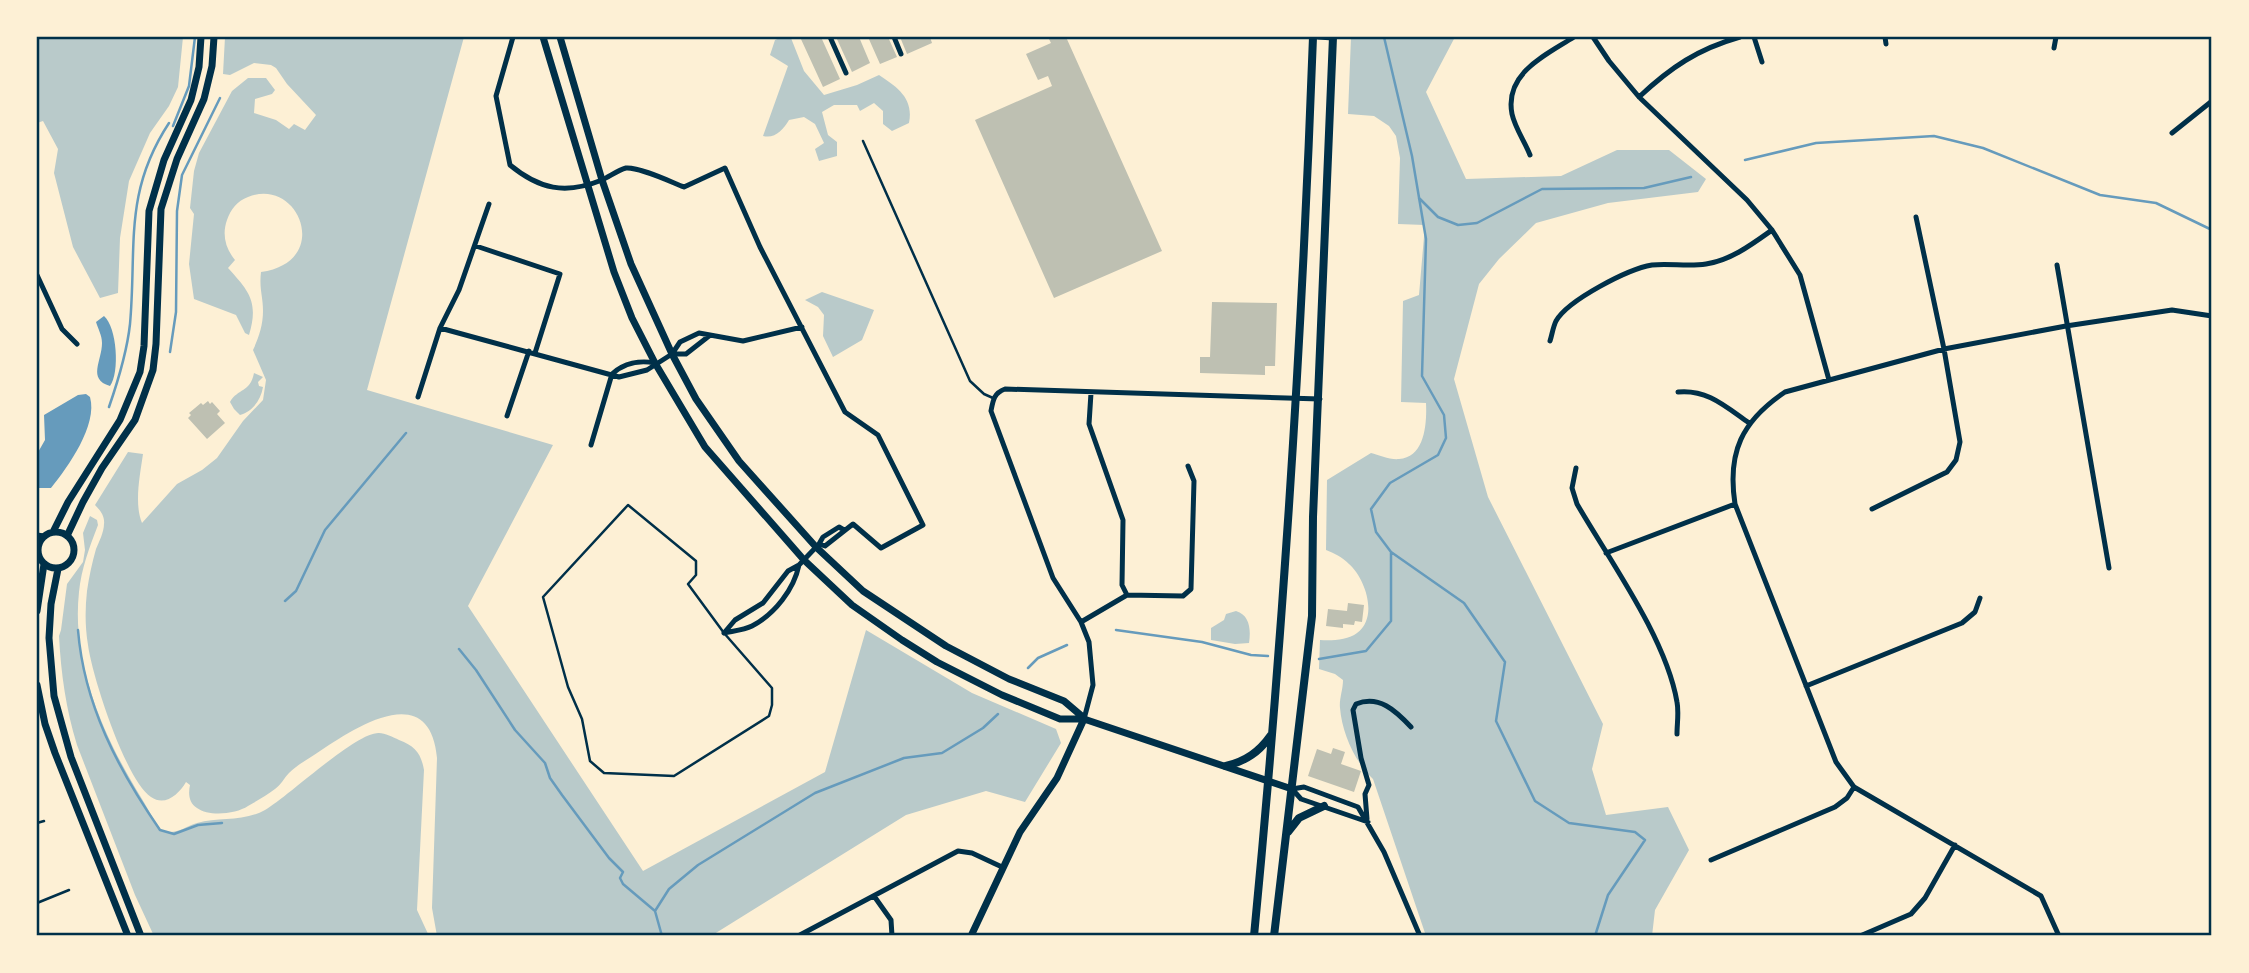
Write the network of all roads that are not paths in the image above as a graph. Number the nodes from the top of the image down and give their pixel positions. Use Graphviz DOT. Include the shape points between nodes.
graph roads {
  1 [pos="201,37"];
  2 [pos="214,37"];
  3 [pos="513,37"];
  4 [pos="543,37"];
  5 [pos="560,37"];
  6 [pos="830,37"];
  7 [pos="894,37"];
  8 [pos="1316,37"];
  9 [pos="1333,37"];
  10 [pos="1574,37"];
  11 [pos="1593,37"];
  12 [pos="1740,37"];
  13 [pos="1754,37"];
  14 [pos="1885,37"];
  15 [pos="2056,37"];
  16 [pos="1886,44"];
  17 [pos="2054,48"];
  18 [pos="901,54"];
  19 [pos="1762,62"];
  20 [pos="846,73"];
  21 [pos="1639,97"];
  22 [pos="2212,101"];
  23 [pos="2172,132"];
  24 [pos="863,141"];
  25 [pos="1530,155"];
  26 [pos="602,180"];
  27 [pos="586,185"];
  28 [pos="489,204"];
  29 [pos="1916,217"];
  30 [pos="1772,230"];
  31 [pos="476,246"];
  32 [pos="2057,265"];
  33 [pos="37,275"];
  34 [pos="2212,316"];
  35 [pos="2066,326"];
  36 [pos="802,327"];
  37 [pos="440,328"];
  38 [pos="709,336"];
  39 [pos="1550,341"];
  40 [pos="77,344"];
  41 [pos="1944,349"];
  42 [pos="532,352"];
  43 [pos="672,354"];
  44 [pos="655,363"];
  45 [pos="2212,369"];
  46 [pos="612,374"];
  47 [pos="1829,380"];
  48 [pos="2212,387"];
  49 [pos="1678,392"];
  50 [pos="1091,393"];
  51 [pos="418,397"];
  52 [pos="993,398"];
  53 [pos="1298,398"];
  54 [pos="1320,400"];
  55 [pos="507,416"];
  56 [pos="1749,423"];
  57 [pos="591,445"];
  58 [pos="1188,466"];
  59 [pos="1576,468"];
  60 [pos="1735,504"];
  61 [pos="1872,509"];
  62 [pos="53,531"];
  63 [pos="40,535"];
  64 [pos="68,536"];
  65 [pos="818,546"];
  66 [pos="1606,553"];
  67 [pos="37,555"];
  68 [pos="801,562"];
  69 [pos="44,564"];
  70 [pos="2109,568"];
  71 [pos="58,569"];
  72 [pos="1127,595"];
  73 [pos="1980,598"];
  74 [pos="37,611"];
  75 [pos="1081,622"];
  76 [pos="724,633"];
  77 [pos="37,684"];
  78 [pos="1806,686"];
  79 [pos="1084,719"];
  80 [pos="1411,727"];
  81 [pos="1273,732"];
  82 [pos="1677,734"];
  83 [pos="1226,766"];
  84 [pos="1269,781"];
  85 [pos="1854,788"];
  86 [pos="1292,789"];
  87 [pos="1324,806"];
  88 [pos="44,821"];
  89 [pos="1368,822"];
  90 [pos="37,823"];
  91 [pos="1286,835"];
  92 [pos="1955,845"];
  93 [pos="1711,860"];
  94 [pos="1002,867"];
  95 [pos="69,890"];
  96 [pos="874,897"];
  97 [pos="37,903"];
  98 [pos="128,936"];
  99 [pos="141,936"];
  100 [pos="799,936"];
  101 [pos="892,936"];
  102 [pos="971,936"];
  103 [pos="1254,936"];
  104 [pos="1274,936"];
  105 [pos="1420,936"];
  106 [pos="1860,936"];
  107 [pos="2059,936"];
  1 -- 62 [label="street" via="191,100 164,160 149,211 145,346 140,372 120,421"];
  2 -- 64 [label="street" via="204,99 161,209 152,372 135,420 96,479"];
  3 -- 27 [label="street" via="496,96 510,165 534,183 550,188"];
  4 -- 27 [label="street"];
  5 -- 26 [label="street"];
  6 -- 20 [label="street"];
  7 -- 18 [label="street"];
  8 -- 9 [label="street"];
  8 -- 53 [label="main road"];
  9 -- 54 [label="main road"];
  10 -- 25 [label="street" via="1524,69 1513,89 1512,113"];
  11 -- 21 [label="street"];
  12 -- 21 [label="street" via="1697,52 1665,72"];
  13 -- 19 [label="street"];
  14 -- 16 [label="street"];
  15 -- 17 [label="street"];
  21 -- 30 [label="street" via="1747,200"];
  22 -- 23 [label="street"];
  24 -- 52 [label="lane" via="970,381"];
  26 -- 27 [label="street"];
  26 -- 36 [label="street" via="635,169 684,187 725,168"];
  26 -- 43 [label="street" via="631,264"];
  27 -- 44 [label="street" via="614,272"];
  28 -- 31 [label="street"];
  29 -- 41 [label="street"];
  30 -- 39 [label="street" via="1721,260 1632,270 1566,309 1556,321"];
  30 -- 47 [label="street" via="1800,275"];
  31 -- 37 [label="street"];
  31 -- 42 [label="street" via="560,274"];
  32 -- 35 [label="street"];
  33 -- 40 [label="street" via="62,329"];
  34 -- 35 [label="street" via="2172,310"];
  35 -- 41 [label="street"];
  35 -- 70 [label="street"];
  36 -- 38 [label="street" via="743,341"];
  36 -- 65 [label="street" via="845,412 878,435 923,525 881,548 853,524 825,546"];
  37 -- 42 [label="street"];
  37 -- 51 [label="street"];
  38 -- 43 [label="street" via="686,354"];
  38 -- 43 [label="street" via="692,335"];
  41 -- 47 [label="street"];
  41 -- 61 [label="street" via="1960,442 1956,460 1947,472"];
  42 -- 46 [label="street"];
  42 -- 55 [label="street"];
  43 -- 44 [label="street"];
  43 -- 65 [label="street" via="696,400 740,461"];
  44 -- 46 [label="street" via="642,360"];
  44 -- 46 [label="street" via="647,370 619,377"];
  44 -- 68 [label="street" via="705,447"];
  45 -- 48 [label="street"];
  46 -- 57 [label="street"];
  47 -- 56 [label="street" via="1785,392"];
  49 -- 56 [label="street" via="1709,395"];
  50 -- 52 [label="street" via="1005,389"];
  50 -- 53 [label="street"];
  50 -- 72 [label="street" via="1088,424 1123,520 1122,585"];
  52 -- 75 [label="street" via="991,411 1053,578"];
  53 -- 54 [label="street"];
  53 -- 81 [label="main road"];
  54 -- 86 [label="main road" via="1312,616"];
  56 -- 60 [label="street" via="1732,467"];
  58 -- 72 [label="street" via="1194,481 1191,589 1182,596"];
  59 -- 66 [label="street" via="1572,488 1577,504"];
  60 -- 66 [label="street"];
  60 -- 78 [label="street"];
  62 -- 63 [label="street"];
  62 -- 64 [label="street"];
  63 -- 67 [label="street"];
  64 -- 71 [label="street" via="74,552 69,563"];
  65 -- 68 [label="street"];
  65 -- 79 [label="street" via="863,592 911,625 997,673 1064,701"];
  66 -- 82 [label="street" via="1655,637 1677,704"];
  67 -- 69 [label="street"];
  68 -- 76 [label="street" via="788,570 763,603 735,620"];
  68 -- 76 [label="street" via="797,576 769,614 750,627"];
  68 -- 79 [label="street" via="852,605 937,662 1060,719"];
  69 -- 71 [label="street"];
  69 -- 74 [label="street"];
  71 -- 99 [label="street" via="49,638 54,696 71,757"];
  72 -- 75 [label="street"];
  73 -- 78 [label="street" via="1975,612 1962,623"];
  75 -- 79 [label="street" via="1093,671"];
  76 -- 76 [label="lane" via="688,584 696,575 696,561 628,505 543,597 568,687 582,719 590,761 604,773 674,776 769,716 772,688"];
  77 -- 98 [label="street" via="45,724"];
  78 -- 85 [label="street" via="1836,762"];
  79 -- 83 [label="street"];
  79 -- 94 [label="street" via="1057,778"];
  80 -- 89 [label="street" via="1398,713 1377,702 1356,704 1353,710 1369,785 1365,794"];
  81 -- 83 [label="main road" via="1252,756"];
  81 -- 84 [label="main road"];
  83 -- 84 [label="street"];
  84 -- 86 [label="street"];
  84 -- 103 [label="main road"];
  85 -- 92 [label="street"];
  85 -- 93 [label="street" via="1835,807"];
  86 -- 87 [label="street" via="1301,799"];
  86 -- 89 [label="street" via="1304,787 1357,807"];
  86 -- 91 [label="main road"];
  87 -- 89 [label="street"];
  87 -- 91 [label="main road" via="1302,816"];
  88 -- 90 [label="lane"];
  89 -- 105 [label="street"];
  91 -- 104 [label="main road"];
  92 -- 106 [label="street" via="1911,914"];
  92 -- 107 [label="street" via="2041,896"];
  94 -- 96 [label="street" via="958,851"];
  94 -- 102 [label="street"];
  95 -- 97 [label="lane"];
  96 -- 100 [label="street"];
  96 -- 101 [label="street" via="891,920"];
}
